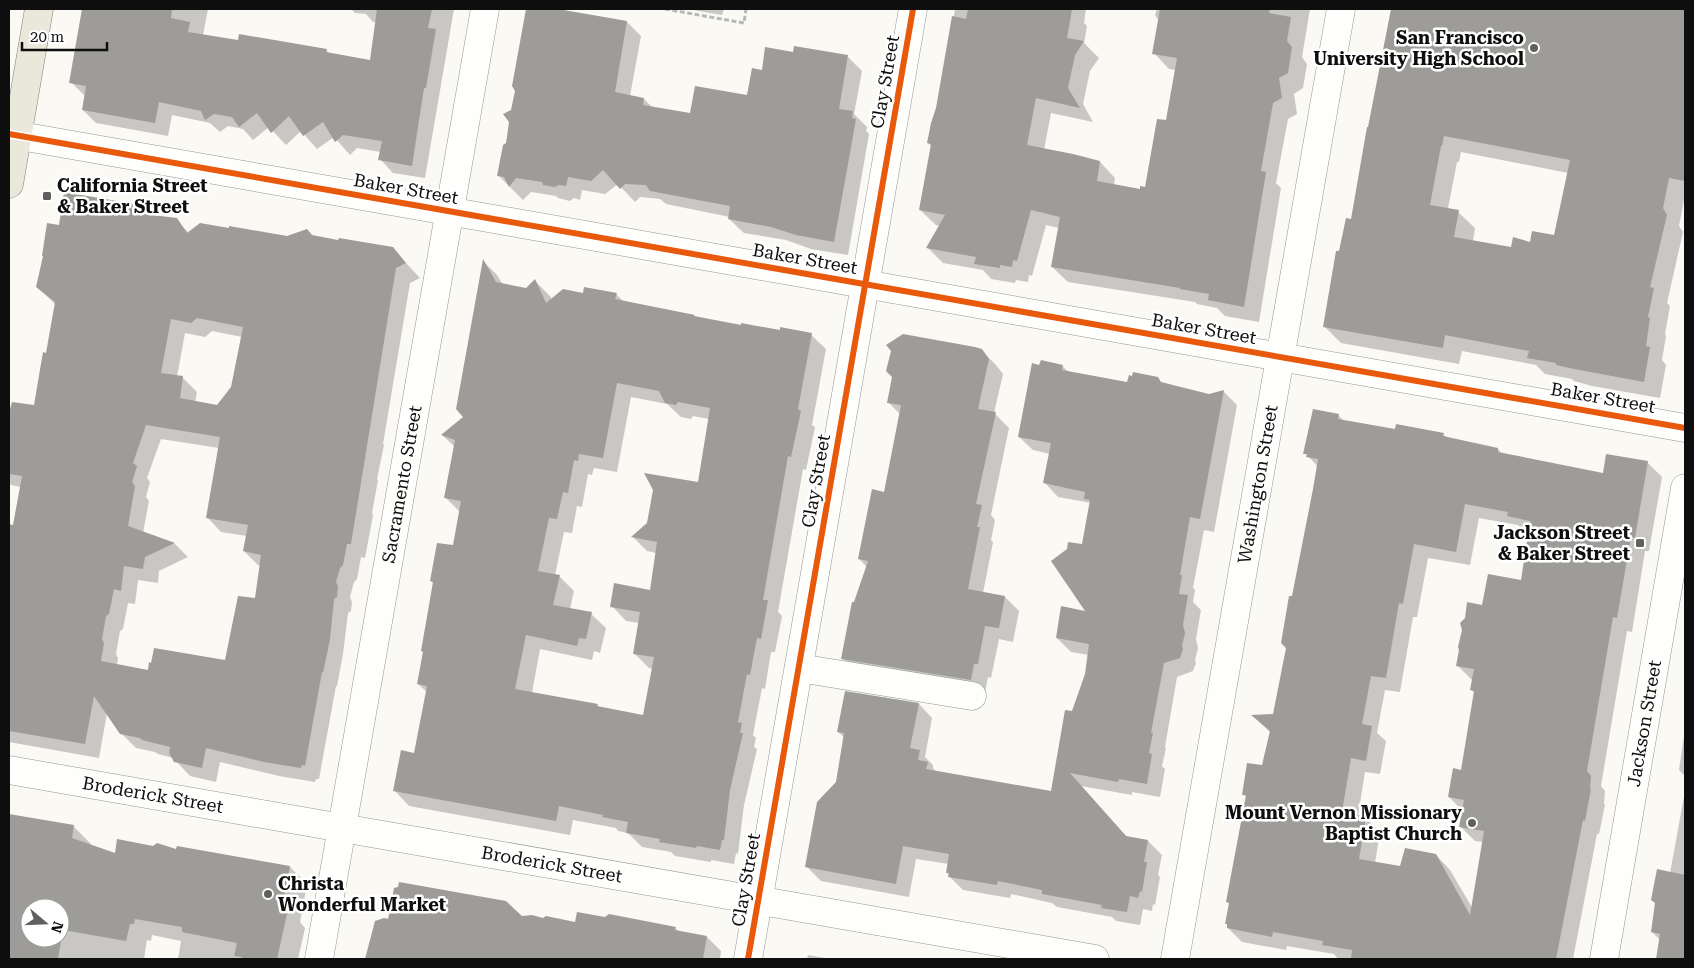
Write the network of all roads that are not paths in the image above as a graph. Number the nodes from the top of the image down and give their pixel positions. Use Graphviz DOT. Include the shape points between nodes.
graph roads {
  1 [pos="39,9"];
  2 [pos="485,9"];
  3 [pos="913,9"];
  4 [pos="1341,9"];
  5 [pos="13,135"];
  6 [pos="9,184"];
  7 [pos="450,212"];
  8 [pos="865,285"];
  9 [pos="1280,357"];
  10 [pos="1685,428"];
  11 [pos="1685,488"];
  12 [pos="798,668"];
  13 [pos="972,696"];
  14 [pos="9,770"];
  15 [pos="342,828"];
  16 [pos="758,901"];
  17 [pos="319,959"];
  18 [pos="748,959"];
  19 [pos="1095,959"];
  20 [pos="1175,959"];
  21 [pos="1604,959"];
  1 -- 5 [label="main road"];
  2 -- 7 [label="street, Sacramento Street"];
  3 -- 8 [label="street, Clay Street"];
  4 -- 9 [label="street, Washington Street"];
  5 -- 6 [label="main road"];
  5 -- 7 [label="street, Baker Street"];
  7 -- 8 [label="street, Baker Street"];
  7 -- 15 [label="street, Sacramento Street"];
  8 -- 9 [label="street, Baker Street"];
  8 -- 12 [label="street, Clay Street"];
  9 -- 10 [label="street, Baker Street"];
  9 -- 20 [label="street, Washington Street"];
  11 -- 21 [label="street, Jackson Street"];
  12 -- 13 [label="street"];
  12 -- 16 [label="street, Clay Street"];
  14 -- 15 [label="street, Broderick Street"];
  15 -- 16 [label="street, Broderick Street"];
  15 -- 17 [label="street, Sacramento Street"];
  16 -- 18 [label="street, Clay Street"];
  16 -- 19 [label="street, Broderick Street"];
}
